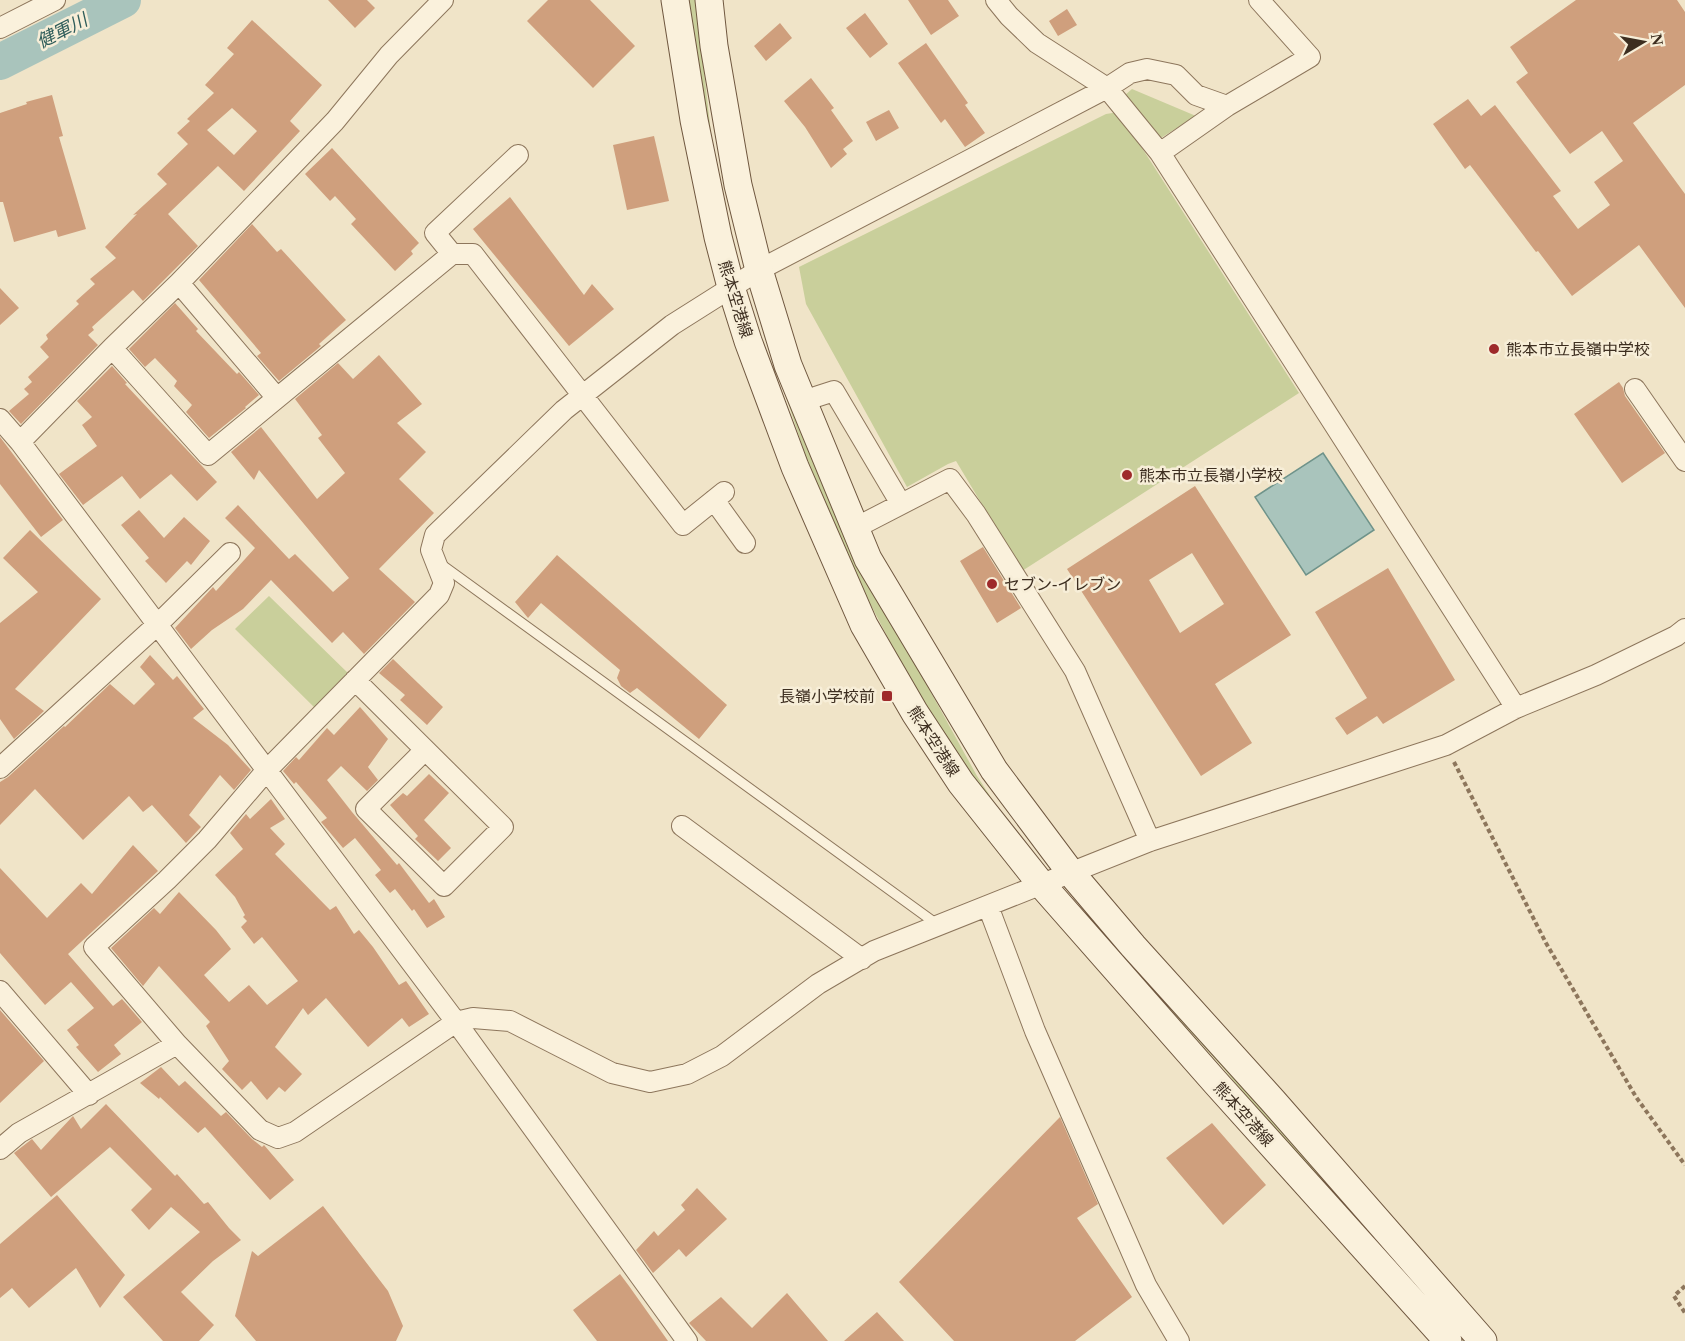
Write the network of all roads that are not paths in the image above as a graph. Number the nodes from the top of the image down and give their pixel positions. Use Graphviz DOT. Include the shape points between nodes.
graph roads {
  1 [pos="443,0"];
  2 [pos="675,0"];
  3 [pos="710,0"];
  4 [pos="996,0"];
  5 [pos="1259,0"];
  6 [pos="44,2"];
  7 [pos="0,28"];
  8 [pos="1107,88"];
  9 [pos="1227,106"];
  10 [pos="1160,153"];
  11 [pos="518,155"];
  12 [pos="452,254"];
  13 [pos="759,270"];
  14 [pos="179,283"];
  15 [pos="731,287"];
  16 [pos="112,348"];
  17 [pos="1635,389"];
  18 [pos="583,393"];
  19 [pos="277,398"];
  20 [pos="802,401"];
  21 [pos="0,419"];
  22 [pos="20,442"];
  23 [pos="1685,461"];
  24 [pos="901,504"];
  25 [pos="855,528"];
  26 [pos="745,543"];
  27 [pos="230,553"];
  28 [pos="435,560"];
  29 [pos="157,625"];
  30 [pos="1685,629"];
  31 [pos="355,680"];
  32 [pos="1516,708"];
  33 [pos="425,750"];
  34 [pos="0,768"];
  35 [pos="266,771"];
  36 [pos="682,826"];
  37 [pos="1150,842"];
  38 [pos="1071,873"];
  39 [pos="1041,884"];
  40 [pos="988,906"];
  41 [pos="939,926"];
  42 [pos="862,959"];
  43 [pos="0,991"];
  44 [pos="456,1022"];
  45 [pos="177,1044"];
  46 [pos="89,1095"];
  47 [pos="0,1149"];
  48 [pos="687,1341"];
  49 [pos="1179,1341"];
  50 [pos="1448,1341"];
  51 [pos="1483,1341"];
  1 -- 14 [label="street" via="389,55 335,121"];
  2 -- 15 [label="main road, 熊本空港線" via="694,120"];
  3 -- 13 [label="main road, 熊本空港線" via="738,185"];
  4 -- 8 [label="street" via="1037,44"];
  5 -- 9 [label="street" via="1310,57"];
  6 -- 7 [label="street"];
  8 -- 9 [label="street" via="1130,73 1147,69 1176,75 1196,95"];
  8 -- 10 [label="street"];
  8 -- 13 [label="street"];
  9 -- 10 [label="street"];
  10 -- 32 [label="street"];
  11 -- 12 [label="street" via="435,233"];
  12 -- 18 [label="street" via="473,254"];
  12 -- 19 [label="street"];
  13 -- 15 [label="street"];
  13 -- 20 [label="main road, 熊本空港線"];
  14 -- 16 [label="street"];
  14 -- 19 [label="street"];
  15 -- 18 [label="street" via="672,325"];
  15 -- 39 [label="main road, 熊本空港線" via="787,446 864,625 915,713 962,783"];
  16 -- 19 [label="street" via="208,455"];
  16 -- 22 [label="street"];
  17 -- 23 [label="street"];
  18 -- 26 [label="street" via="683,525 719,496"];
  18 -- 28 [label="street" via="435,535 431,550"];
  20 -- 24 [label="street" via="834,392"];
  20 -- 25 [label="main road, 熊本空港線"];
  21 -- 22 [label="street"];
  22 -- 29 [label="street"];
  24 -- 25 [label="street"];
  24 -- 37 [label="street" via="950,478 969,503 1075,671"];
  25 -- 38 [label="main road, 熊本空港線" via="868,559 994,770"];
  27 -- 29 [label="street"];
  28 -- 31 [label="street" via="444,583 438,595"];
  28 -- 41 [label="lane"];
  29 -- 34 [label="street"];
  29 -- 35 [label="street"];
  30 -- 32 [label="street" via="1596,675"];
  31 -- 33 [label="street"];
  31 -- 35 [label="street"];
  32 -- 37 [label="street" via="1446,745"];
  33 -- 33 [label="street" via="503,828 444,886 366,809"];
  35 -- 44 [label="street"];
  35 -- 45 [label="street" via="207,840 94,947"];
  36 -- 42 [label="street"];
  37 -- 38 [label="street"];
  38 -- 39 [label="street"];
  38 -- 51 [label="main road, 熊本空港線"];
  39 -- 40 [label="street"];
  39 -- 50 [label="main road, 熊本空港線"];
  40 -- 41 [label="street"];
  40 -- 49 [label="street" via="1035,1031 1146,1285"];
  41 -- 42 [label="street"];
  42 -- 44 [label="street" via="818,984 722,1056 687,1074 650,1082 612,1073 510,1021 473,1018"];
  43 -- 46 [label="street"];
  44 -- 45 [label="street" via="295,1132 278,1138 260,1130"];
  44 -- 48 [label="street"];
  45 -- 46 [label="street"];
  46 -- 47 [label="street" via="19,1133"];
}
